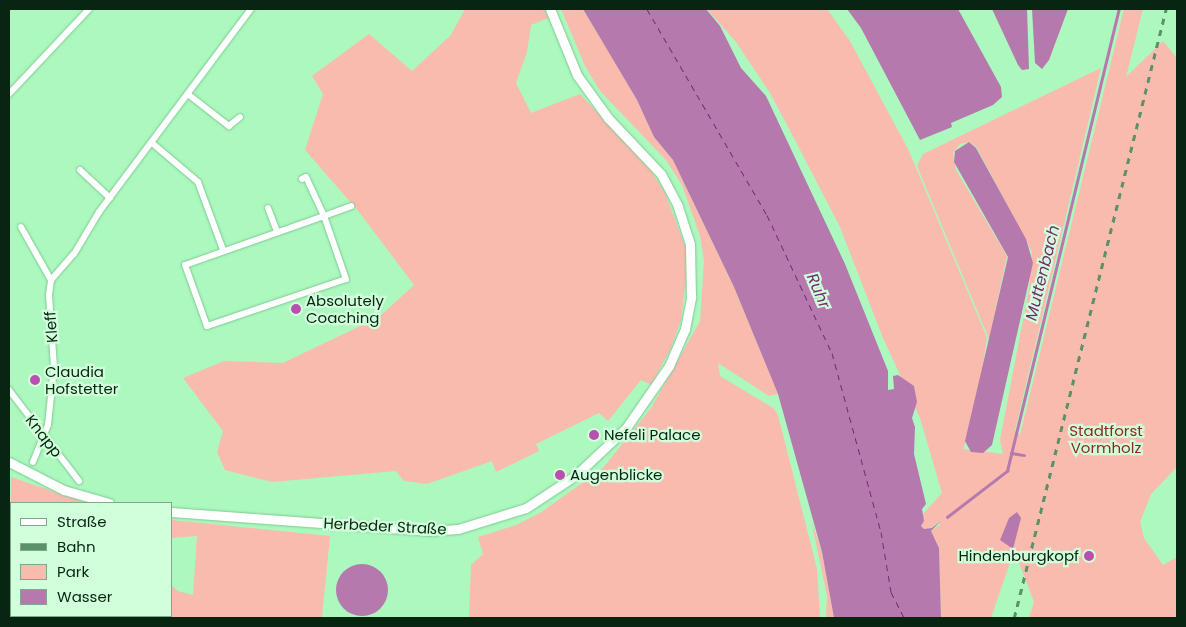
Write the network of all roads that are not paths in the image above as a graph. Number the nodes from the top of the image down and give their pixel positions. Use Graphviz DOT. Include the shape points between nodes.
graph roads {
  1 [pos="89,9"];
  2 [pos="251,9"];
  3 [pos="550,9"];
  4 [pos="9,94"];
  5 [pos="189,95"];
  6 [pos="240,116"];
  7 [pos="152,144"];
  8 [pos="80,170"];
  9 [pos="302,179"];
  10 [pos="110,198"];
  11 [pos="351,206"];
  12 [pos="268,208"];
  13 [pos="324,216"];
  14 [pos="21,227"];
  15 [pos="277,232"];
  16 [pos="223,250"];
  17 [pos="52,280"];
  18 [pos="9,390"];
  19 [pos="44,437"];
  20 [pos="33,462"];
  21 [pos="9,464"];
  22 [pos="79,481"];
  23 [pos="106,502"];
  24 [pos="172,512"];
  1 -- 4 [label="street"];
  2 -- 5 [label="street"];
  3 -- 24 [label="main road, Herbeder Straße" via="577,75 608,118 661,174 678,206 690,244 692,297 685,329 669,366 636,414 596,459 556,490 526,508 458,529 430,531"];
  5 -- 6 [label="street" via="229,126"];
  5 -- 7 [label="street"];
  7 -- 10 [label="street"];
  7 -- 16 [label="street" via="198,182"];
  8 -- 10 [label="street"];
  9 -- 13 [label="street" via="306,177"];
  10 -- 17 [label="street"];
  11 -- 13 [label="street"];
  12 -- 15 [label="street"];
  13 -- 15 [label="street"];
  13 -- 16 [label="street" via="346,279 207,326 184,265"];
  14 -- 17 [label="street"];
  15 -- 16 [label="street"];
  17 -- 19 [label="street, Kleff" via="49,295 54,367"];
  18 -- 19 [label="street, Knapp"];
  19 -- 20 [label="street, Kleff"];
  19 -- 22 [label="street, Knapp"];
  21 -- 23 [label="main road" via="64,490"];
}
